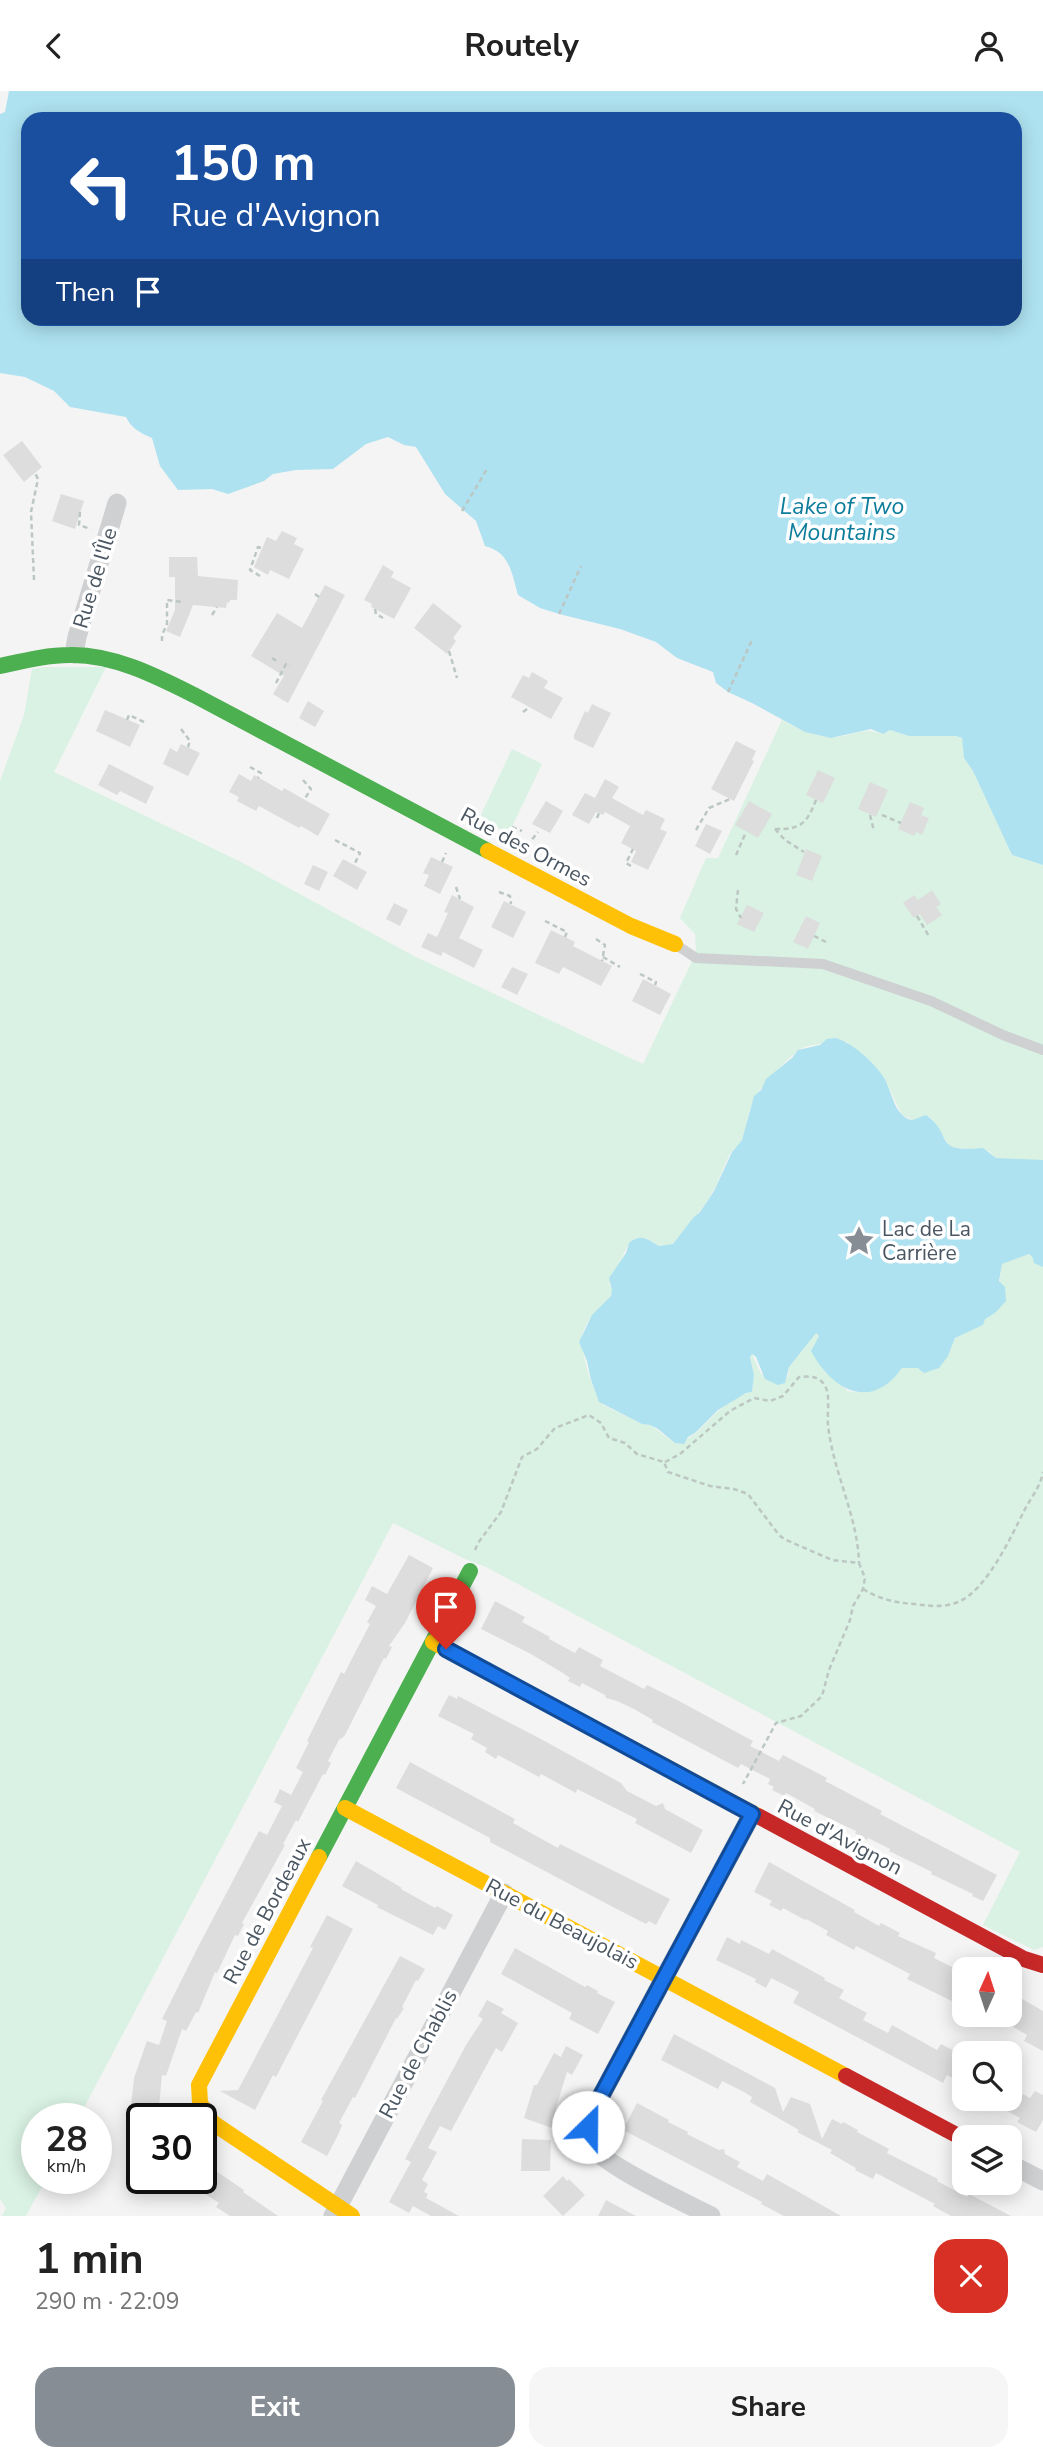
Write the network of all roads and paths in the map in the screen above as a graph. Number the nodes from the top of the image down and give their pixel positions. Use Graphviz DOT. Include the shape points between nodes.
graph roads {
  1 [pos="487,469"];
  2 [pos="35,473"];
  3 [pos="117,503"];
  4 [pos="462,511"];
  5 [pos="80,513"];
  6 [pos="107,535"];
  7 [pos="261,548"];
  8 [pos="581,566"];
  9 [pos="260,576"];
  10 [pos="34,580"];
  11 [pos="183,602"];
  12 [pos="217,607"];
  13 [pos="375,609"];
  14 [pos="559,614"];
  15 [pos="212,615"];
  16 [pos="383,618"];
  17 [pos="752,640"];
  18 [pos="162,641"];
  19 [pos="449,651"];
  20 [pos="74,654"];
  21 [pos="272,658"];
  22 [pos="278,661"];
  23 [pos="0,666"];
  24 [pos="290,666"];
  25 [pos="457,678"];
  26 [pos="276,683"];
  27 [pos="728,692"];
  28 [pos="530,707"];
  29 [pos="523,712"];
  30 [pos="127,719"];
  31 [pos="144,722"];
  32 [pos="181,729"];
  33 [pos="188,747"];
  34 [pos="250,767"];
  35 [pos="296,775"];
  36 [pos="258,778"];
  37 [pos="730,799"];
  38 [pos="304,800"];
  39 [pos="816,800"];
  40 [pos="599,813"];
  41 [pos="870,815"];
  42 [pos="882,815"];
  43 [pos="597,818"];
  44 [pos="901,823"];
  45 [pos="512,827"];
  46 [pos="696,830"];
  47 [pos="522,831"];
  48 [pos="874,831"];
  49 [pos="538,832"];
  50 [pos="746,832"];
  51 [pos="335,840"];
  52 [pos="527,847"];
  53 [pos="633,849"];
  54 [pos="440,850"];
  55 [pos="804,852"];
  56 [pos="736,855"];
  57 [pos="442,862"];
  58 [pos="354,865"];
  59 [pos="631,866"];
  60 [pos="456,887"];
  61 [pos="738,890"];
  62 [pos="499,892"];
  63 [pos="460,899"];
  64 [pos="511,904"];
  65 [pos="917,916"];
  66 [pos="740,918"];
  67 [pos="545,921"];
  68 [pos="814,936"];
  69 [pos="565,937"];
  70 [pos="930,938"];
  71 [pos="596,939"];
  72 [pos="826,942"];
  73 [pos="675,944"];
  74 [pos="620,967"];
  75 [pos="640,974"];
  76 [pos="655,985"];
  77 [pos="1043,1050"];
  78 [pos="664,1462"];
  79 [pos="1043,1472"];
  80 [pos="859,1563"];
  81 [pos="470,1571"];
  82 [pos="863,1589"];
  83 [pos="433,1642"];
  84 [pos="738,1793"];
  85 [pos="345,1808"];
  86 [pos="752,1814"];
  87 [pos="505,1893"];
  88 [pos="1043,1965"];
  89 [pos="664,1979"];
  90 [pos="952,2133"];
  91 [pos="1022,2170"];
  92 [pos="1043,2181"];
  93 [pos="341,2213"];
  94 [pos="711,2216"];
  1 -- 4 [label="path"];
  2 -- 10 [label="path" via="38,479 31,512"];
  3 -- 6 [label="street, Rue de l'Île"];
  5 -- 6 [label="path" via="79,525"];
  6 -- 20 [label="street, Rue de l'Île"];
  7 -- 9 [label="path" via="257,547 250,570"];
  8 -- 14 [label="path"];
  11 -- 18 [label="path" via="167,600"];
  12 -- 15 [label="path"];
  13 -- 16 [label="path"];
  17 -- 27 [label="path"];
  19 -- 25 [label="path"];
  20 -- 23 [label="street, Rue des Ormes"];
  20 -- 73 [label="street, Rue des Ormes" via="104,659 192,693 631,926"];
  21 -- 22 [label="path"];
  24 -- 26 [label="path" via="286,664"];
  28 -- 29 [label="path"];
  30 -- 31 [label="path" via="129,715"];
  32 -- 33 [label="path" via="190,741"];
  34 -- 36 [label="path" via="261,773"];
  35 -- 38 [label="path" via="311,789"];
  37 -- 46 [label="path" via="709,808"];
  39 -- 55 [label="path" via="802,825 775,829"];
  40 -- 43 [label="path"];
  41 -- 48 [label="path"];
  42 -- 44 [label="path"];
  45 -- 47 [label="path"];
  49 -- 52 [label="path"];
  50 -- 56 [label="path"];
  51 -- 58 [label="path" via="360,853"];
  53 -- 59 [label="path" via="626,863"];
  54 -- 57 [label="path" via="446,853"];
  60 -- 63 [label="path"];
  61 -- 66 [label="path"];
  62 -- 64 [label="path" via="510,896"];
  65 -- 70 [label="path"];
  67 -- 69 [label="path" via="567,932"];
  68 -- 72 [label="path"];
  71 -- 74 [label="path" via="605,945 602,959"];
  73 -- 77 [label="lane, Rue des Ormes" via="696,958 823,964 931,1002"];
  75 -- 76 [label="path"];
  78 -- 80 [label="path" via="673,1474 748,1494 784,1539 832,1560"];
  78 -- 80 [label="path" via="743,1403 754,1398 774,1401 799,1377 817,1378 828,1394 834,1461"];
  78 -- 81 [label="path" via="608,1438 601,1423 589,1415 555,1428 519,1461 514,1483 501,1512 478,1543"];
  79 -- 82 [label="path" via="1006,1548 967,1598 944,1606 900,1604"];
  80 -- 82 [label="path" via="866,1578"];
  81 -- 83 [label="street, Rue de Bordeaux"];
  82 -- 84 [label="path" via="822,1696 802,1716 776,1723"];
  83 -- 85 [label="street, Rue de Bordeaux"];
  83 -- 86 [label="street, Rue d'Avignon"];
  85 -- 87 [label="street, Rue du Beaujolais"];
  85 -- 93 [label="street, Rue de Bordeaux" via="198,2091 203,2110 213,2123"];
  86 -- 88 [label="street, Rue d'Avignon"];
  86 -- 89 [label="street"];
  87 -- 89 [label="street, Rue du Beaujolais"];
  87 -- 93 [label="street, Rue de Chablis"];
  89 -- 90 [label="street, Rue du Beaujolais"];
  89 -- 94 [label="street" via="592,2115 590,2140 608,2160"];
  91 -- 92 [label="street"];
}
